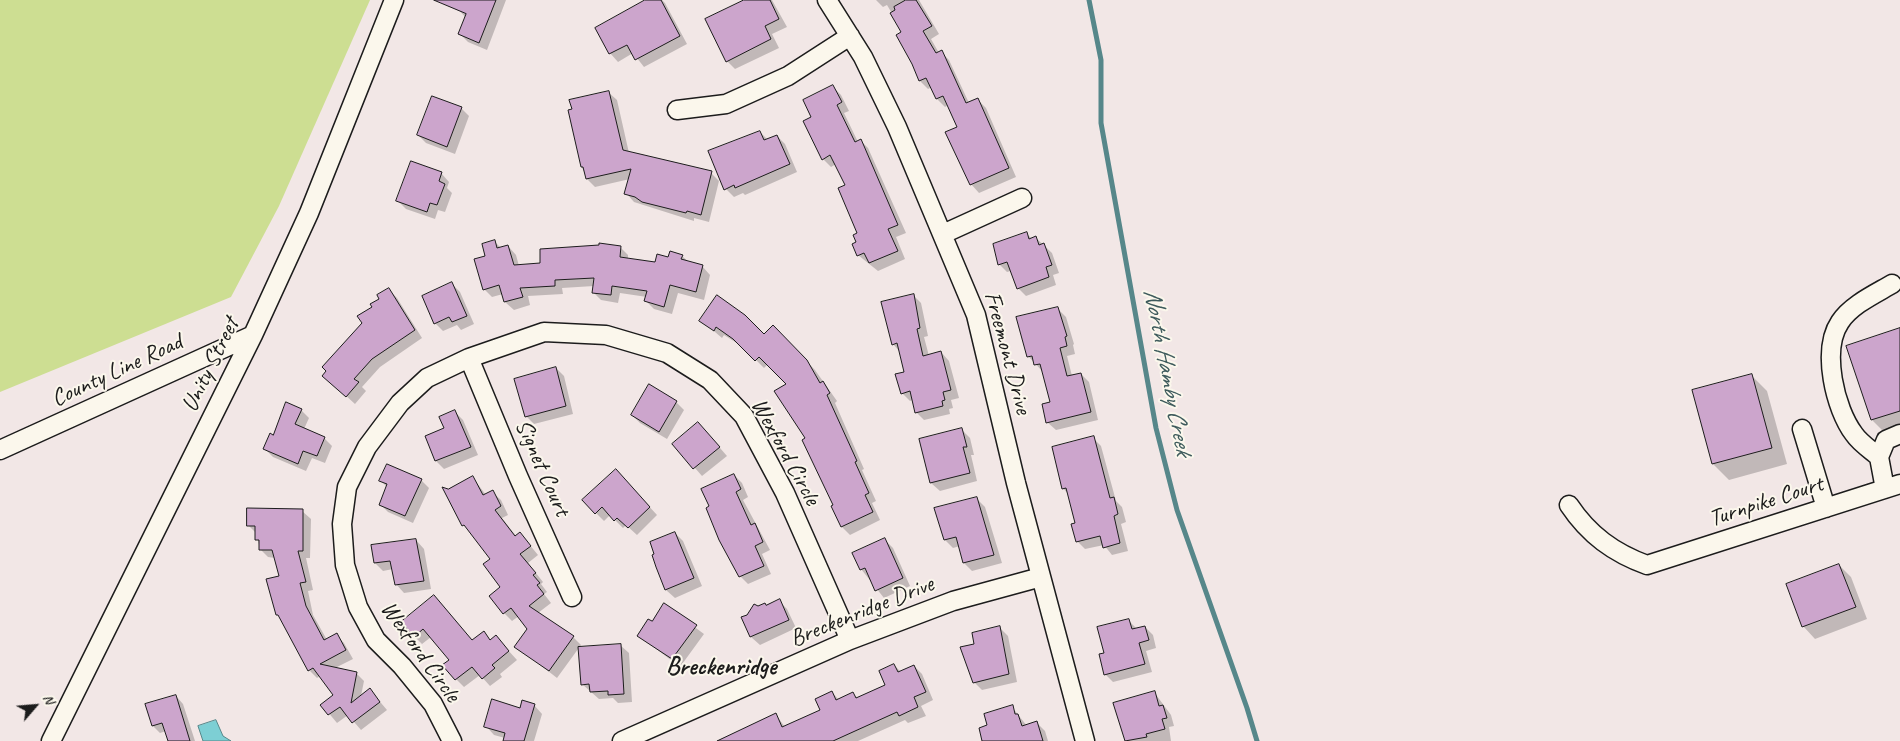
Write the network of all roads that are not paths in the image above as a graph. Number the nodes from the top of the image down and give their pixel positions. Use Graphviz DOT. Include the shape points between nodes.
graph roads {
  1 [pos="394,0"];
  2 [pos="827,0"];
  3 [pos="850,36"];
  4 [pos="677,110"];
  5 [pos="1022,198"];
  6 [pos="943,234"];
  7 [pos="1892,284"];
  8 [pos="253,335"];
  9 [pos="469,358"];
  10 [pos="1802,429"];
  11 [pos="1900,434"];
  12 [pos="0,450"];
  13 [pos="1879,457"];
  14 [pos="1896,487"];
  15 [pos="1570,505"];
  16 [pos="1826,508"];
  17 [pos="1042,577"];
  18 [pos="572,597"];
  19 [pos="850,640"];
  20 [pos="51,741"];
  21 [pos="452,741"];
  22 [pos="622,741"];
  23 [pos="1084,741"];
  1 -- 8 [label="street, Unity Street" via="309,213"];
  2 -- 3 [label="street, Freemont Drive"];
  3 -- 4 [label="street" via="788,76 726,104"];
  3 -- 6 [label="street, Freemont Drive" via="894,119"];
  5 -- 6 [label="street"];
  6 -- 17 [label="street, Freemont Drive" via="976,315"];
  7 -- 13 [label="street" via="1861,302 1840,321 1831,344 1831,371 1841,409 1854,435"];
  8 -- 12 [label="street, County Line Road"];
  8 -- 20 [label="street, Unity Street"];
  9 -- 18 [label="street, Signet Court"];
  9 -- 19 [label="street, Wexford Circle" via="544,332 606,335 667,353 710,380 744,416 785,494"];
  9 -- 21 [label="street, Wexford Circle" via="427,378 400,403 367,447 347,487 342,524 345,566 358,607 376,640 433,704"];
  10 -- 16 [label="street"];
  11 -- 13 [label="street" via="1886,440"];
  13 -- 14 [label="street"];
  14 -- 16 [label="street, Turnpike Court"];
  15 -- 16 [label="street, Turnpike Court" via="1580,522 1602,542 1623,556 1647,565"];
  17 -- 19 [label="street, Breckenridge Drive" via="953,601"];
  17 -- 23 [label="street, Freemont Drive"];
  19 -- 22 [label="street, Breckenridge Drive"];
}
